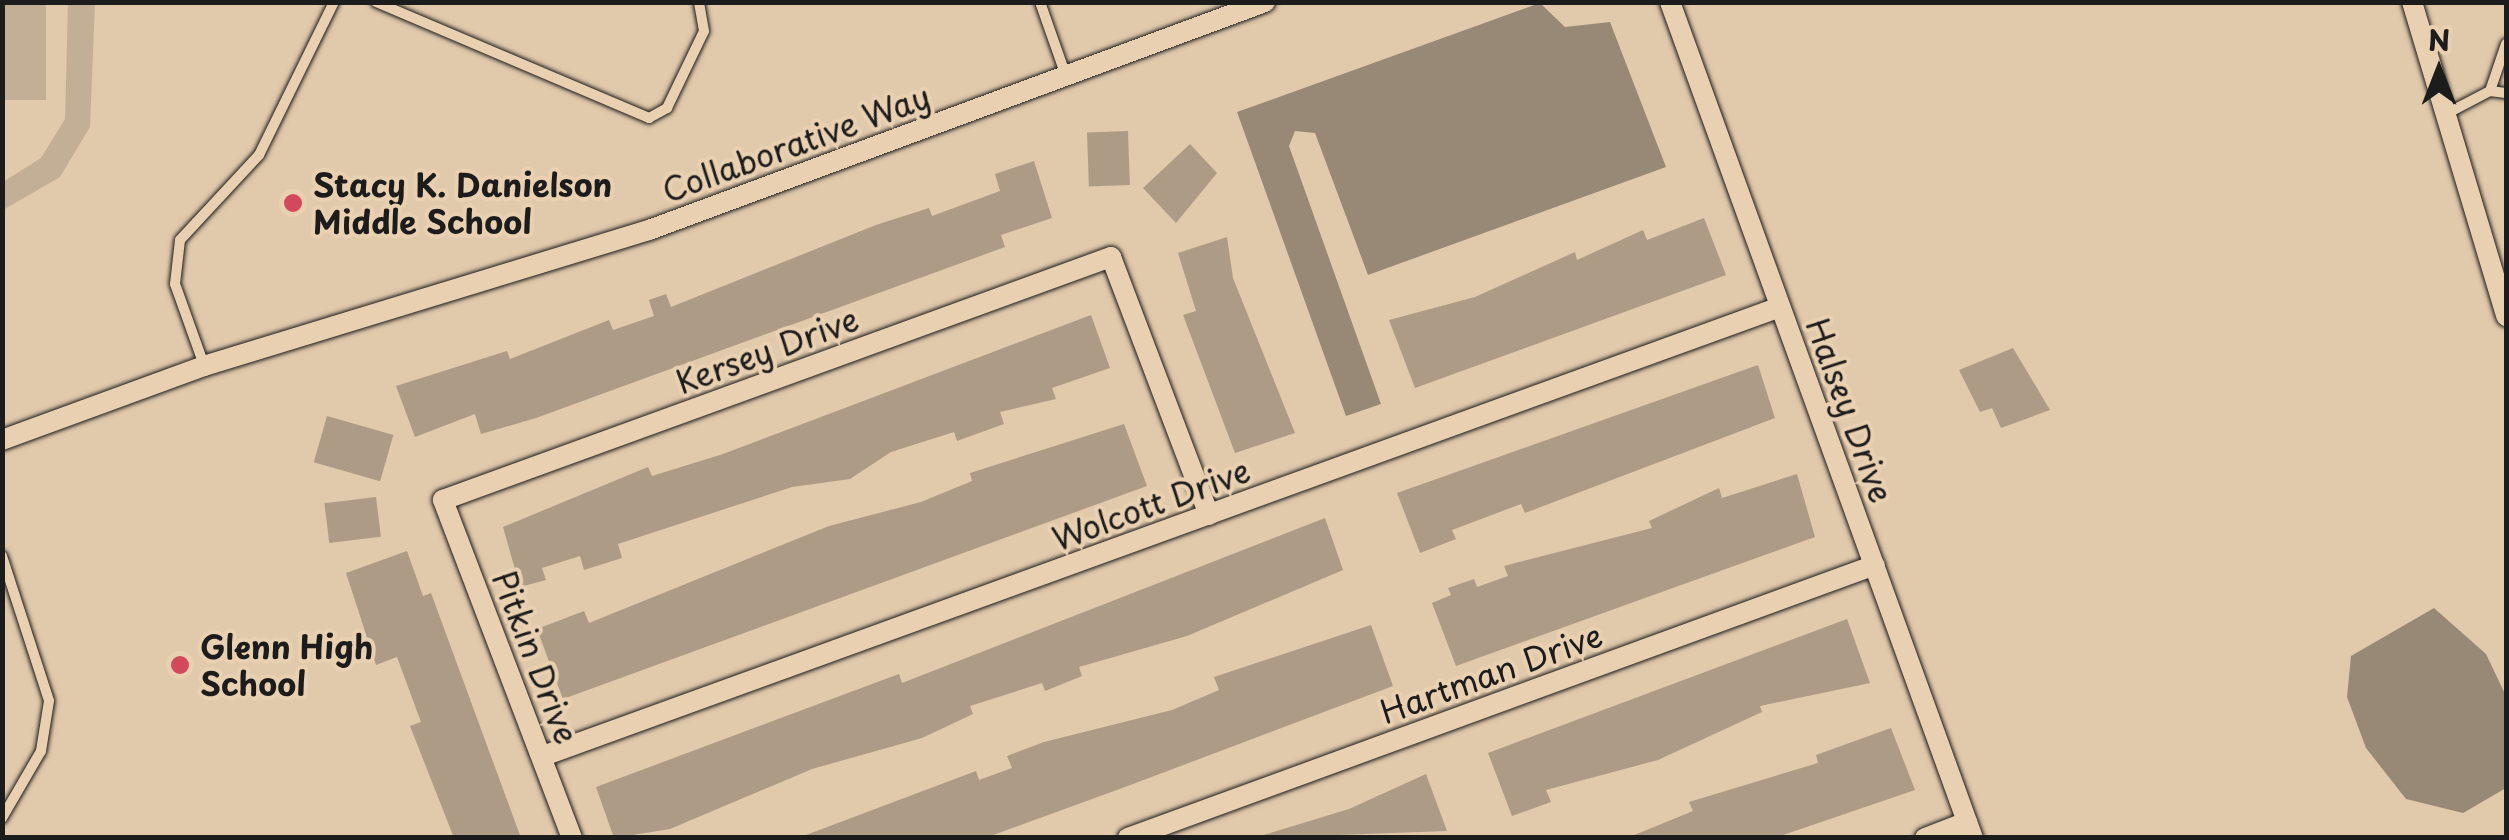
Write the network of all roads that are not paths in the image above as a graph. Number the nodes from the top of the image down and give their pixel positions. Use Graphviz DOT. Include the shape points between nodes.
graph roads {
  1 [pos="334,2"];
  2 [pos="376,2"];
  3 [pos="699,2"];
  4 [pos="1040,2"];
  5 [pos="1265,2"];
  6 [pos="1670,2"];
  7 [pos="2412,2"];
  8 [pos="2506,44"];
  9 [pos="1066,76"];
  10 [pos="2490,91"];
  11 [pos="2506,93"];
  12 [pos="2444,116"];
  13 [pos="1780,307"];
  14 [pos="2506,316"];
  15 [pos="204,366"];
  16 [pos="2,440"];
  17 [pos="443,500"];
  18 [pos="1208,515"];
  19 [pos="2,556"];
  20 [pos="1875,565"];
  21 [pos="542,756"];
  22 [pos="2,818"];
  23 [pos="1970,830"];
  24 [pos="572,838"];
  25 [pos="1128,838"];
  26 [pos="1925,838"];
  1 -- 15 [label="lane" via="259,155 180,240 175,284"];
  2 -- 3 [label="lane" via="649,118 667,108 704,31"];
  4 -- 9 [label="lane"];
  5 -- 9 [label="street, Collaborative Way"];
  6 -- 13 [label="street, Halsey Drive"];
  7 -- 12 [label="street"];
  8 -- 10 [label="lane"];
  9 -- 15 [label="street, Collaborative Way" via="649,230"];
  10 -- 11 [label="lane"];
  10 -- 12 [label="lane"];
  12 -- 14 [label="street"];
  13 -- 18 [label="street, Wolcott Drive"];
  13 -- 20 [label="street, Halsey Drive"];
  15 -- 16 [label="street, Collaborative Way"];
  17 -- 18 [label="street, Kersey Drive" via="1111,257"];
  17 -- 21 [label="street, Pitkin Drive"];
  18 -- 21 [label="street, Wolcott Drive"];
  19 -- 22 [label="lane" via="49,701 41,750"];
  20 -- 23 [label="street, Halsey Drive"];
  20 -- 25 [label="street, Hartman Drive"];
  21 -- 24 [label="street, Pitkin Drive"];
  23 -- 26 [label="street"];
}
